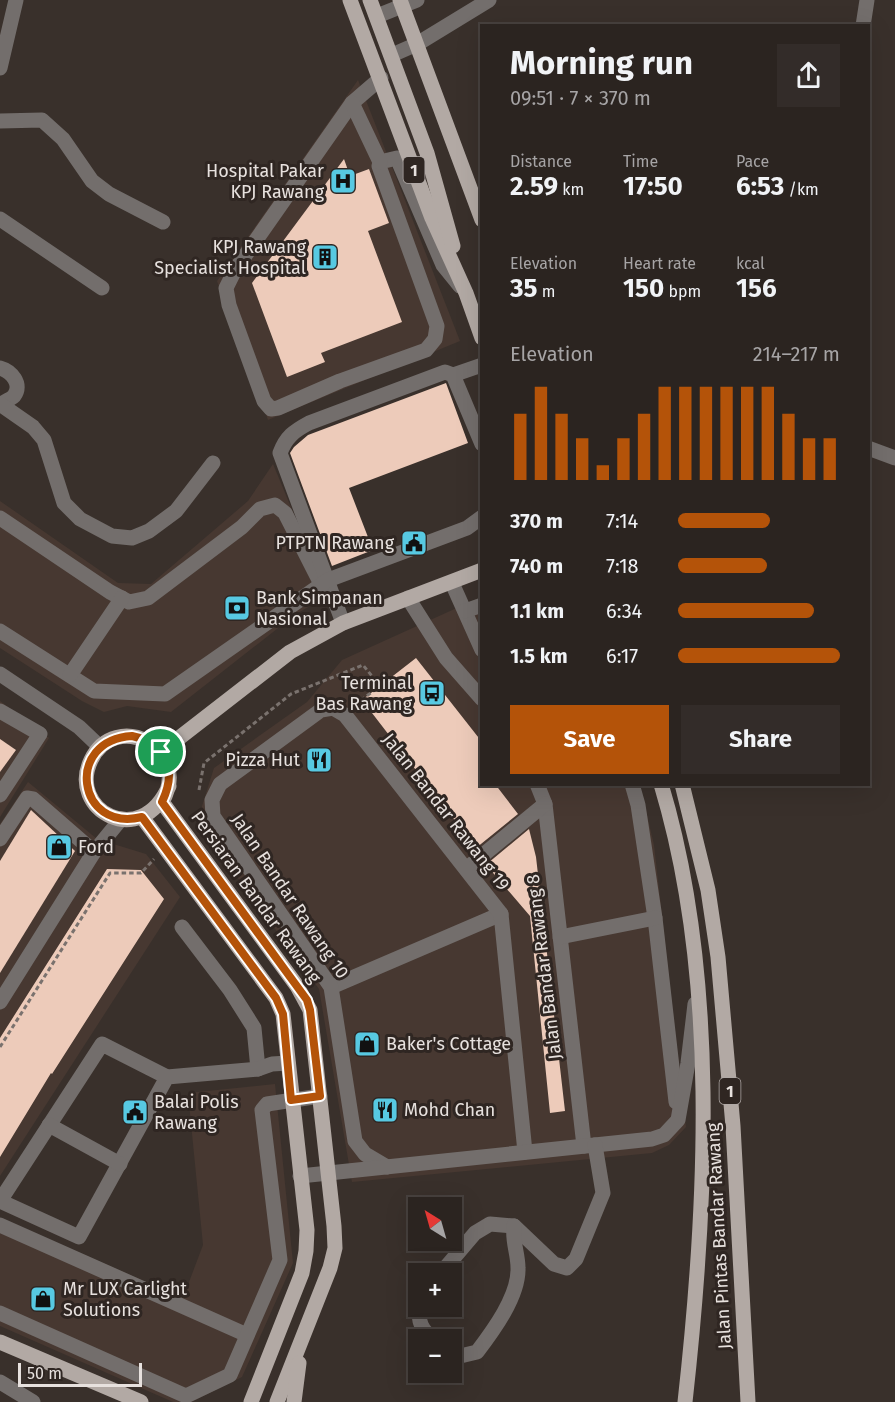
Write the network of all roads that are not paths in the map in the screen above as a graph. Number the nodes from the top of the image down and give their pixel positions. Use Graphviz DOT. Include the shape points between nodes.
graph roads {
  1 [pos="16,0"];
  2 [pos="350,0"];
  3 [pos="370,0"];
  4 [pos="489,0"];
  5 [pos="867,0"];
  6 [pos="406,2"];
  7 [pos="377,16"];
  8 [pos="863,24"];
  9 [pos="417,44"];
  10 [pos="392,55"];
  11 [pos="0,68"];
  12 [pos="381,78"];
  13 [pos="352,102"];
  14 [pos="0,121"];
  15 [pos="380,162"];
  16 [pos="480,212"];
  17 [pos="0,219"];
  18 [pos="163,222"];
  19 [pos="102,288"];
  20 [pos="466,293"];
  21 [pos="480,332"];
  22 [pos="480,366"];
  23 [pos="0,368"];
  24 [pos="453,375"];
  25 [pos="0,404"];
  26 [pos="480,439"];
  27 [pos="870,448"];
  28 [pos="895,458"];
  29 [pos="213,463"];
  30 [pos="0,518"];
  31 [pos="480,519"];
  32 [pos="480,571"];
  33 [pos="325,583"];
  34 [pos="452,583"];
  35 [pos="122,598"];
  36 [pos="408,598"];
  37 [pos="480,606"];
  38 [pos="465,611"];
  39 [pos="343,623"];
  40 [pos="0,631"];
  41 [pos="480,645"];
  42 [pos="0,674"];
  43 [pos="70,675"];
  44 [pos="480,697"];
  45 [pos="0,711"];
  46 [pos="345,715"];
  47 [pos="100,747"];
  48 [pos="161,752"];
  49 [pos="538,786"];
  50 [pos="633,786"];
  51 [pos="662,786"];
  52 [pos="682,786"];
  53 [pos="0,795"];
  54 [pos="162,802"];
  55 [pos="545,804"];
  56 [pos="142,817"];
  57 [pos="121,819"];
  58 [pos="0,839"];
  59 [pos="94,852"];
  60 [pos="466,870"];
  61 [pos="501,914"];
  62 [pos="656,918"];
  63 [pos="182,927"];
  64 [pos="560,937"];
  65 [pos="331,987"];
  66 [pos="697,987"];
  67 [pos="0,1002"];
  68 [pos="288,1063"];
  69 [pos="258,1069"];
  70 [pos="167,1077"];
  71 [pos="320,1096"];
  72 [pos="291,1100"];
  73 [pos="678,1120"];
  74 [pos="49,1125"];
  75 [pos="590,1145"];
  76 [pos="525,1152"];
  77 [pos="120,1164"];
  78 [pos="387,1167"];
  79 [pos="328,1173"];
  80 [pos="300,1176"];
  81 [pos="0,1225"];
  82 [pos="514,1226"];
  83 [pos="449,1263"];
  84 [pos="0,1313"];
  85 [pos="247,1335"];
  86 [pos="303,1336"];
  87 [pos="0,1342"];
  88 [pos="462,1356"];
  89 [pos="260,1378"];
  90 [pos="0,1382"];
  91 [pos="33,1402"];
  92 [pos="141,1402"];
  93 [pos="244,1402"];
  94 [pos="251,1402"];
  95 [pos="277,1402"];
  96 [pos="294,1402"];
  97 [pos="685,1402"];
  98 [pos="748,1402"];
  1 -- 11 [label="street"];
  2 -- 12 [label="main road, 1"];
  3 -- 7 [label="main road"];
  4 -- 9 [label="street"];
  5 -- 8 [label="street"];
  6 -- 7 [label="street"];
  6 -- 9 [label="main road"];
  7 -- 10 [label="main road"];
  9 -- 10 [label="street"];
  9 -- 16 [label="main road"];
  10 -- 20 [label="main road" via="427,153"];
  12 -- 13 [label="street"];
  12 -- 20 [label="main road, 1" via="432,218"];
  13 -- 15 [label="street"];
  13 -- 15 [label="street" via="226,288 228,305 264,401 271,409 426,350 435,339 437,326"];
  14 -- 18 [label="street" via="42,120 63,139 92,181"];
  15 -- 20 [label="street" via="397,158 443,266"];
  17 -- 19 [label="street"];
  20 -- 21 [label="main road, 1"];
  22 -- 24 [label="street"];
  23 -- 25 [label="street" via="15,378 17,388 14,396"];
  24 -- 26 [label="street"];
  24 -- 33 [label="street" via="446,372 309,423 293,431 285,441 280,453"];
  25 -- 29 [label="street" via="33,427 44,440 64,503 80,519 112,536 132,538 149,531 176,511"];
  27 -- 28 [label="street"];
  30 -- 35 [label="street"];
  31 -- 33 [label="street" via="467,528"];
  32 -- 34 [label="main road"];
  33 -- 35 [label="street" via="285,513 275,505 261,509 148,598 129,602"];
  33 -- 39 [label="street"];
  33 -- 43 [label="street" via="165,693 94,691"];
  34 -- 36 [label="main road"];
  34 -- 38 [label="street"];
  35 -- 43 [label="street"];
  36 -- 39 [label="main road"];
  36 -- 44 [label="street" via="446,657"];
  37 -- 38 [label="street"];
  38 -- 41 [label="street"];
  39 -- 48 [label="main road" via="290,652"];
  40 -- 43 [label="street"];
  42 -- 47 [label="street"];
  45 -- 53 [label="street" via="40,735"];
  46 -- 60 [label="street, Jalan Bandar Rawang 19"];
  46 -- 65 [label="street, Jalan Bandar Rawang 10" via="333,708 321,710 220,784 212,800 213,816"];
  47 -- 48 [label="main road" via="119,737 132,736 144,739"];
  47 -- 57 [label="main road" via="87,770 88,792 99,808"];
  48 -- 54 [label="main road" via="170,773"];
  49 -- 55 [label="street, Jalan Bandar Rawang 8"];
  50 -- 62 [label="street"];
  51 -- 66 [label="main road, Jalan Pintas Bandar Rawang / 1" via="679,849"];
  52 -- 98 [label="main road, Jalan Pintas Bandar Rawang / 1" via="708,890 718,957 733,1126"];
  54 -- 56 [label="main road"];
  54 -- 71 [label="main road, Persiaran Bandar Rawang" via="307,1000"];
  55 -- 60 [label="street"];
  55 -- 64 [label="street, Jalan Bandar Rawang 8"];
  56 -- 57 [label="main road"];
  56 -- 68 [label="main road" via="276,998 283,1014"];
  57 -- 59 [label="street"];
  58 -- 59 [label="street" via="27,798"];
  59 -- 67 [label="street"];
  60 -- 61 [label="street, Jalan Bandar Rawang 19"];
  61 -- 65 [label="street"];
  61 -- 76 [label="street, Jalan Bandar Rawang 19"];
  62 -- 64 [label="street"];
  62 -- 73 [label="street"];
  63 -- 69 [label="street" via="255,1028"];
  64 -- 75 [label="street, Jalan Bandar Rawang 8"];
  65 -- 78 [label="street, Jalan Bandar Rawang 10" via="356,1141 365,1154"];
  66 -- 73 [label="street"];
  66 -- 97 [label="main road, Jalan Pintas Bandar Rawang / 1" via="703,1090 701,1204"];
  68 -- 69 [label="street"];
  68 -- 72 [label="main road"];
  69 -- 70 [label="street"];
  70 -- 74 [label="street" via="102,1044"];
  70 -- 77 [label="street"];
  71 -- 72 [label="street"];
  71 -- 79 [label="main road, Persiaran Bandar Rawang"];
  72 -- 80 [label="main road"];
  72 -- 85 [label="street" via="267,1104 262,1110 280,1260"];
  73 -- 75 [label="street" via="664,1135 652,1139"];
  74 -- 77 [label="street"];
  74 -- 77 [label="street" via="0,1201 80,1237"];
  75 -- 76 [label="street"];
  75 -- 82 [label="street, Jalan Bandar Rawang 8" via="603,1194 572,1264 567,1268 554,1264"];
  76 -- 78 [label="street"];
  78 -- 79 [label="street"];
  79 -- 80 [label="street"];
  79 -- 86 [label="main road, Persiaran Bandar Rawang" via="335,1248"];
  80 -- 89 [label="main road" via="307,1230 302,1273"];
  81 -- 85 [label="street"];
  82 -- 83 [label="street" via="490,1224 475,1233"];
  82 -- 88 [label="street" via="512,1238 518,1269 515,1285 500,1321 477,1352"];
  84 -- 85 [label="street" via="186,1396 230,1375"];
  86 -- 95 [label="main road, Persiaran Bandar Rawang"];
  86 -- 96 [label="main road"];
  87 -- 92 [label="main road"];
  89 -- 93 [label="main road"];
  89 -- 94 [label="main road"];
  90 -- 91 [label="street"];
}
